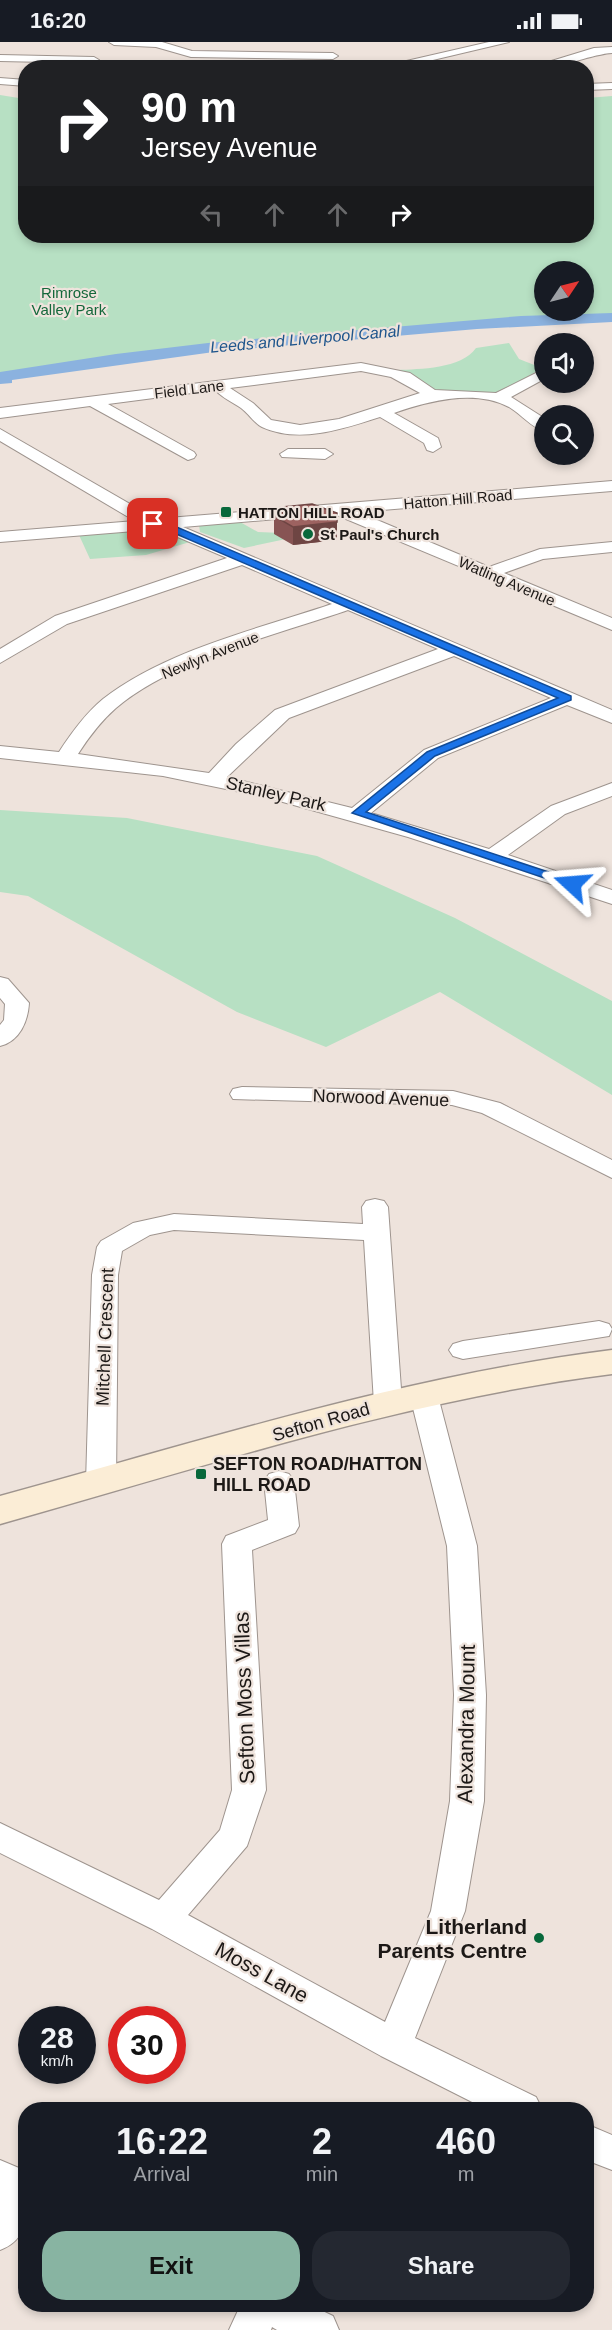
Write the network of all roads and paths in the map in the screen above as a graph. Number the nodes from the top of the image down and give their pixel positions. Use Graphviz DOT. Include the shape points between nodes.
graph roads {
  1 [pos="114,42"];
  2 [pos="336,42"];
  3 [pos="504,42"];
  4 [pos="612,50"];
  5 [pos="191,54"];
  6 [pos="0,58"];
  7 [pos="94,59"];
  8 [pos="563,59"];
  9 [pos="188,60"];
  10 [pos="298,60"];
  11 [pos="333,60"];
  12 [pos="419,60"];
  13 [pos="560,60"];
  14 [pos="0,81"];
  15 [pos="18,82"];
  16 [pos="534,378"];
  17 [pos="219,386"];
  18 [pos="428,395"];
  19 [pos="501,396"];
  20 [pos="94,402"];
  21 [pos="380,411"];
  22 [pos="0,413"];
  23 [pos="534,417"];
  24 [pos="297,431"];
  25 [pos="0,434"];
  26 [pos="412,448"];
  27 [pos="308,453"];
  28 [pos="288,454"];
  29 [pos="325,454"];
  30 [pos="188,455"];
  31 [pos="612,486"];
  32 [pos="336,509"];
  33 [pos="157,524"];
  34 [pos="0,537"];
  35 [pos="612,548"];
  36 [pos="241,559"];
  37 [pos="489,573"];
  38 [pos="348,604"];
  39 [pos="612,625"];
  40 [pos="452,650"];
  41 [pos="0,657"];
  42 [pos="567,698"];
  43 [pos="612,717"];
  44 [pos="0,752"];
  45 [pos="65,758"];
  46 [pos="214,779"];
  47 [pos="612,789"];
  48 [pos="358,813"];
  49 [pos="493,856"];
  50 [pos="612,897"];
  51 [pos="0,984"];
  52 [pos="0,1039"];
  53 [pos="242,1094"];
  54 [pos="612,1170"];
  55 [pos="605,1346"];
  56 [pos="463,1350"];
  57 [pos="525,1357"];
  58 [pos="424,1396"];
  59 [pos="388,1403"];
  60 [pos="279,1481"];
  61 [pos="101,1483"];
  62 [pos="0,1510"];
  63 [pos="0,1837"];
  64 [pos="164,1919"];
  65 [pos="394,2045"];
  66 [pos="509,2102"];
  67 [pos="594,2145"];
  68 [pos="612,2153"];
  69 [pos="0,2176"];
  70 [pos="18,2186"];
  71 [pos="18,2204"];
  72 [pos="0,2232"];
  73 [pos="259,2312"];
  74 [pos="281,2312"];
  75 [pos="249,2330"];
  76 [pos="319,2330"];
  1 -- 5 [label="street" via="157,44"];
  2 -- 11 [label="street"];
  3 -- 12 [label="street"];
  4 -- 8 [label="street"];
  5 -- 9 [label="street"];
  5 -- 10 [label="street"];
  6 -- 7 [label="street"];
  8 -- 13 [label="street"];
  14 -- 15 [label="street"];
  16 -- 19 [label="street"];
  17 -- 18 [label="street, Field Lane" via="361,367 398,373 420,384"];
  17 -- 20 [label="street, Field Lane"];
  17 -- 24 [label="street" via="265,422"];
  18 -- 19 [label="street"];
  18 -- 21 [label="street"];
  19 -- 23 [label="street"];
  20 -- 22 [label="street, Field Lane"];
  20 -- 30 [label="street"];
  21 -- 24 [label="street"];
  21 -- 26 [label="street" via="441,447"];
  24 -- 27 [label="street" via="297,439"];
  25 -- 33 [label="street"];
  27 -- 28 [label="street"];
  27 -- 29 [label="street"];
  31 -- 32 [label="street, Hatton Hill Road"];
  32 -- 33 [label="street, Hatton Hill Road"];
  32 -- 37 [label="street, Watling Avenue"];
  33 -- 34 [label="street, Hatton Hill Road"];
  33 -- 36 [label="street"];
  35 -- 37 [label="street" via="540,554"];
  36 -- 38 [label="street"];
  36 -- 41 [label="street" via="61,620"];
  37 -- 39 [label="street, Watling Avenue"];
  38 -- 40 [label="street"];
  38 -- 45 [label="street, Newlyn Avenue" via="160,674 116,700 89,723"];
  40 -- 42 [label="street"];
  40 -- 46 [label="street" via="282,714"];
  42 -- 43 [label="street"];
  42 -- 48 [label="street" via="431,754"];
  44 -- 45 [label="street, Stanley Park"];
  45 -- 46 [label="street, Stanley Park"];
  46 -- 48 [label="street, Stanley Park"];
  47 -- 49 [label="street" via="558,810"];
  48 -- 49 [label="street, Stanley Park"];
  49 -- 50 [label="street, Stanley Park"];
  51 -- 52 [label="street" via="17,1003 16,1021"];
  53 -- 54 [label="street, Norwood Avenue" via="453,1098 491,1108"];
  55 -- 57 [label="main road, Sefton Road"];
  56 -- 57 [label="street"];
  57 -- 58 [label="main road, Sefton Road"];
  58 -- 59 [label="main road, Sefton Road"];
  58 -- 65 [label="street, Alexandra Mount" via="462,1546 470,1695 467,1801 448,1911"];
  59 -- 61 [label="main road, Sefton Road"];
  59 -- 61 [label="street, Mitchell Crescent" via="375,1220 174,1222 142,1229 110,1247 105,1275"];
  60 -- 64 [label="street, Sefton Moss Villas" via="284,1526 237,1544 249,1790 235,1836"];
  61 -- 62 [label="main road, Sefton Road"];
  63 -- 64 [label="street, Moss Lane"];
  64 -- 65 [label="street, Moss Lane"];
  65 -- 66 [label="street, Moss Lane"];
  67 -- 68 [label="street"];
  69 -- 70 [label="street"];
  71 -- 72 [label="street"];
  73 -- 75 [label="street"];
  74 -- 76 [label="street"];
}
